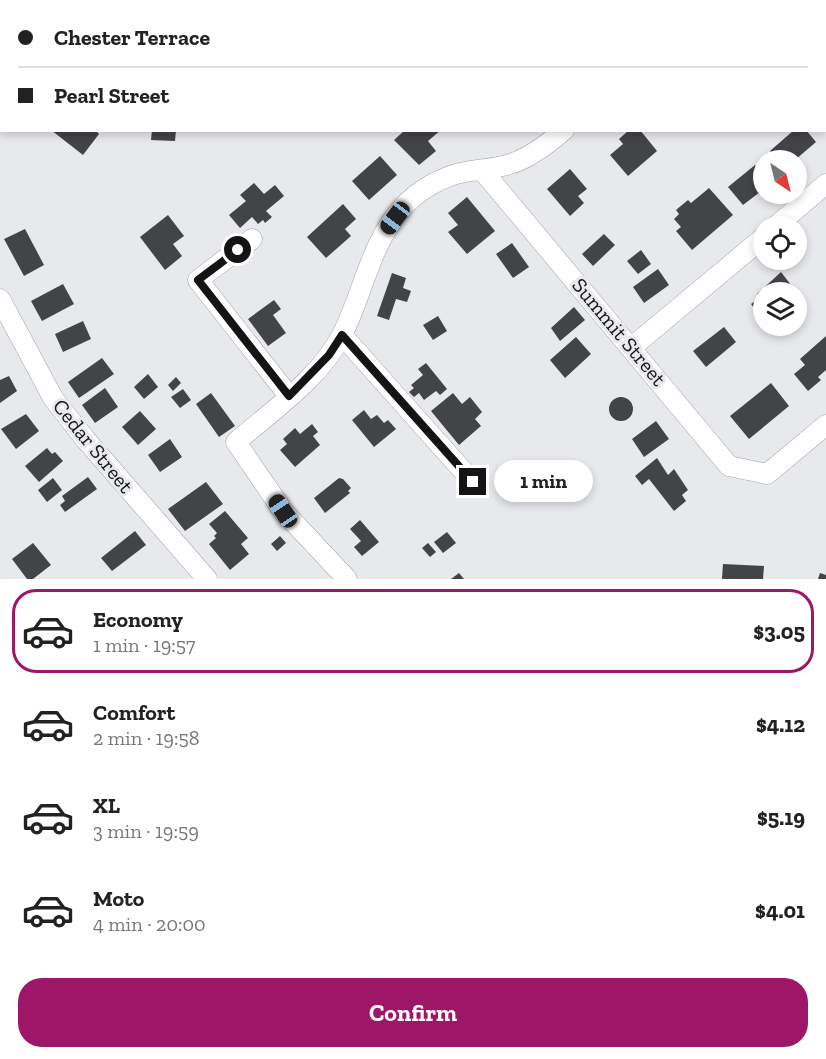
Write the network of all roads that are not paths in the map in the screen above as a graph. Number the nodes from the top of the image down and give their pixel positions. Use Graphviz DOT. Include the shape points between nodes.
graph roads {
  1 [pos="562,132"];
  2 [pos="482,170"];
  3 [pos="826,184"];
  4 [pos="788,216"];
  5 [pos="252,239"];
  6 [pos="753,246"];
  7 [pos="0,299"];
  8 [pos="342,335"];
  9 [pos="632,347"];
  10 [pos="289,396"];
  11 [pos="826,424"];
  12 [pos="473,482"];
  13 [pos="207,579"];
  14 [pos="347,579"];
  1 -- 2 [label="street" via="543,148 511,164"];
  2 -- 8 [label="street" via="463,172 426,188 403,207 387,228"];
  2 -- 9 [label="street, Summit Street"];
  3 -- 4 [label="street"];
  5 -- 10 [label="street" via="198,280"];
  6 -- 9 [label="street"];
  7 -- 13 [label="street, Cedar Street" via="53,398"];
  8 -- 10 [label="street" via="329,355"];
  8 -- 12 [label="street"];
  9 -- 11 [label="street, Summit Street" via="729,466 767,474"];
  10 -- 14 [label="street" via="236,442 283,511"];
}
